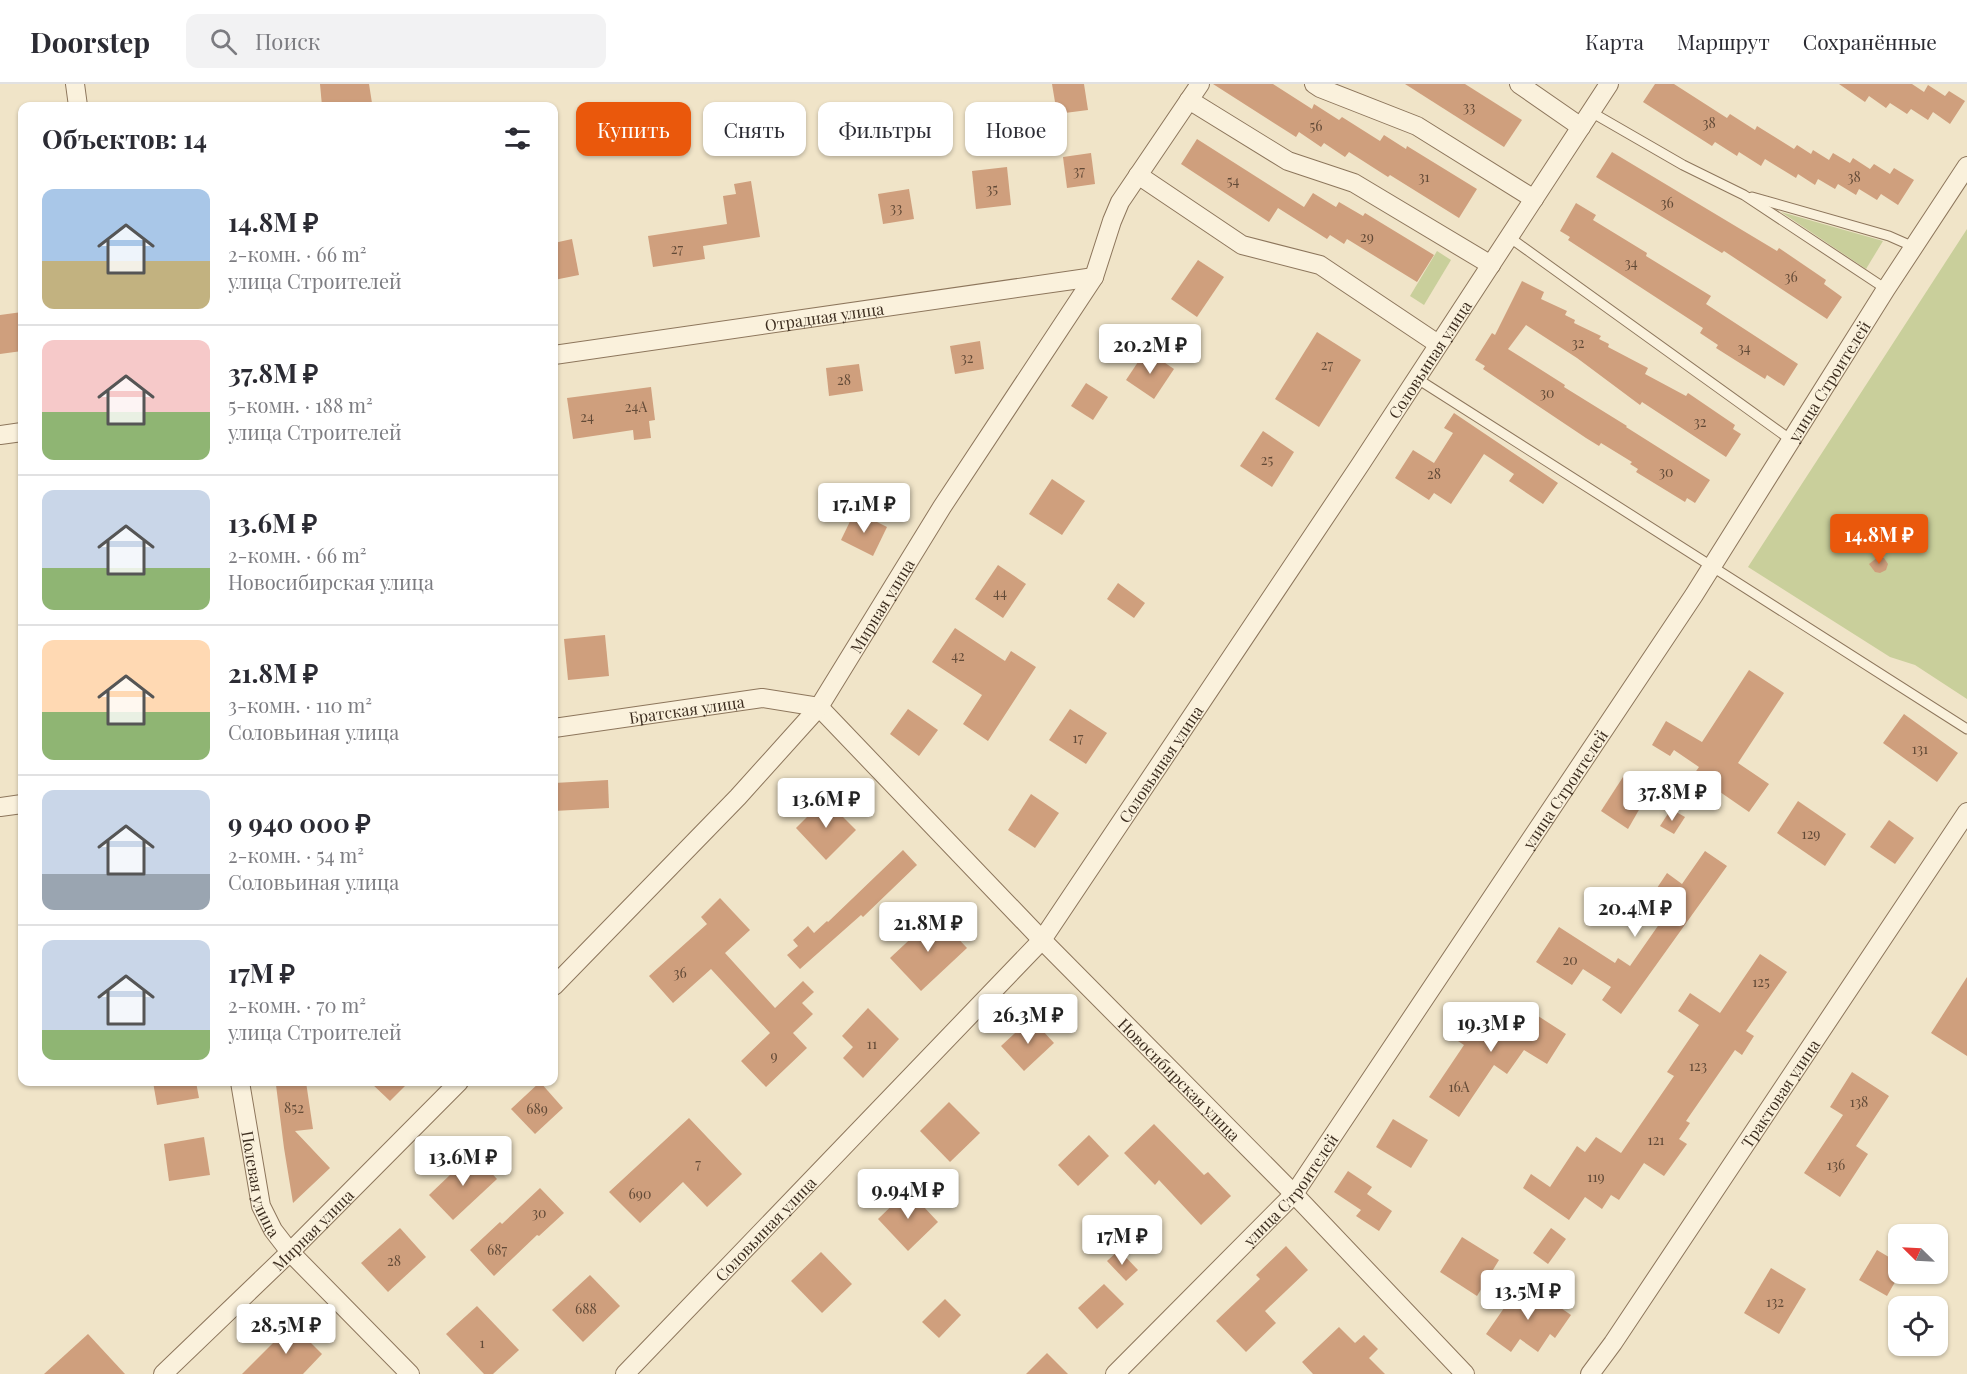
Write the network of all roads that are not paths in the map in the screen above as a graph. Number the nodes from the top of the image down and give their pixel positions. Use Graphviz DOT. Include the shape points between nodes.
graph roads {
  1 [pos="75,84"];
  2 [pos="1200,84"];
  3 [pos="1314,84"];
  4 [pos="1519,84"];
  5 [pos="1610,84"];
  6 [pos="1189,100"];
  7 [pos="77,102"];
  8 [pos="1586,119"];
  9 [pos="1967,166"];
  10 [pos="1138,175"];
  11 [pos="1744,195"];
  12 [pos="1534,199"];
  13 [pos="1509,237"];
  14 [pos="1914,246"];
  15 [pos="1491,265"];
  16 [pos="1094,277"];
  17 [pos="1886,289"];
  18 [pos="1438,344"];
  19 [pos="558,354"];
  20 [pos="1416,378"];
  21 [pos="18,433"];
  22 [pos="0,435"];
  23 [pos="1791,440"];
  24 [pos="1711,567"];
  25 [pos="819,707"];
  26 [pos="558,727"];
  27 [pos="1967,729"];
  28 [pos="18,805"];
  29 [pos="0,807"];
  30 [pos="1967,812"];
  31 [pos="1042,940"];
  32 [pos="558,982"];
  33 [pos="241,1086"];
  34 [pos="455,1086"];
  35 [pos="1294,1194"];
  36 [pos="290,1252"];
  37 [pos="163,1374"];
  38 [pos="410,1374"];
  39 [pos="625,1374"];
  40 [pos="1115,1374"];
  41 [pos="1465,1374"];
  42 [pos="1590,1374"];
  1 -- 7 [label="street"];
  2 -- 6 [label="street, Мирная улица"];
  3 -- 12 [label="street" via="1417,126"];
  4 -- 8 [label="street"];
  5 -- 8 [label="street, Соловьиная улица"];
  6 -- 10 [label="street, Мирная улица"];
  6 -- 15 [label="street" via="1288,161 1354,183"];
  8 -- 11 [label="lane"];
  8 -- 12 [label="street, Соловьиная улица"];
  9 -- 14 [label="street, улица Строителей"];
  10 -- 16 [label="street, Мирная улица" via="1112,220"];
  10 -- 18 [label="street" via="1242,245 1320,265"];
  11 -- 14 [label="lane"];
  11 -- 17 [label="lane"];
  12 -- 13 [label="street, Соловьиная улица"];
  13 -- 15 [label="street, Соловьиная улица"];
  13 -- 23 [label="lane"];
  14 -- 17 [label="street, улица Строителей"];
  15 -- 18 [label="street, Соловьиная улица"];
  16 -- 19 [label="street, Отрадная улица"];
  16 -- 25 [label="street, Мирная улица" via="942,507"];
  17 -- 23 [label="street, улица Строителей"];
  18 -- 20 [label="street, Соловьиная улица"];
  20 -- 24 [label="lane"];
  20 -- 31 [label="street, Соловьиная улица"];
  21 -- 22 [label="street"];
  23 -- 24 [label="street, улица Строителей"];
  24 -- 27 [label="lane"];
  24 -- 35 [label="street, улица Строителей"];
  25 -- 26 [label="street, Братская улица" via="762,698"];
  25 -- 31 [label="street, Новосибирская улица"];
  25 -- 32 [label="street, Мирная улица" via="738,797"];
  28 -- 29 [label="street"];
  30 -- 42 [label="street, Трактовая улица"];
  31 -- 35 [label="street, Новосибирская улица"];
  31 -- 39 [label="street, Соловьиная улица"];
  33 -- 36 [label="street, Полевая улица" via="261,1206"];
  34 -- 36 [label="street, Мирная улица"];
  35 -- 40 [label="street, улица Строителей"];
  35 -- 41 [label="street, Новосибирская улица"];
  36 -- 37 [label="street, Мирная улица"];
  36 -- 38 [label="street, Полевая улица"];
}
